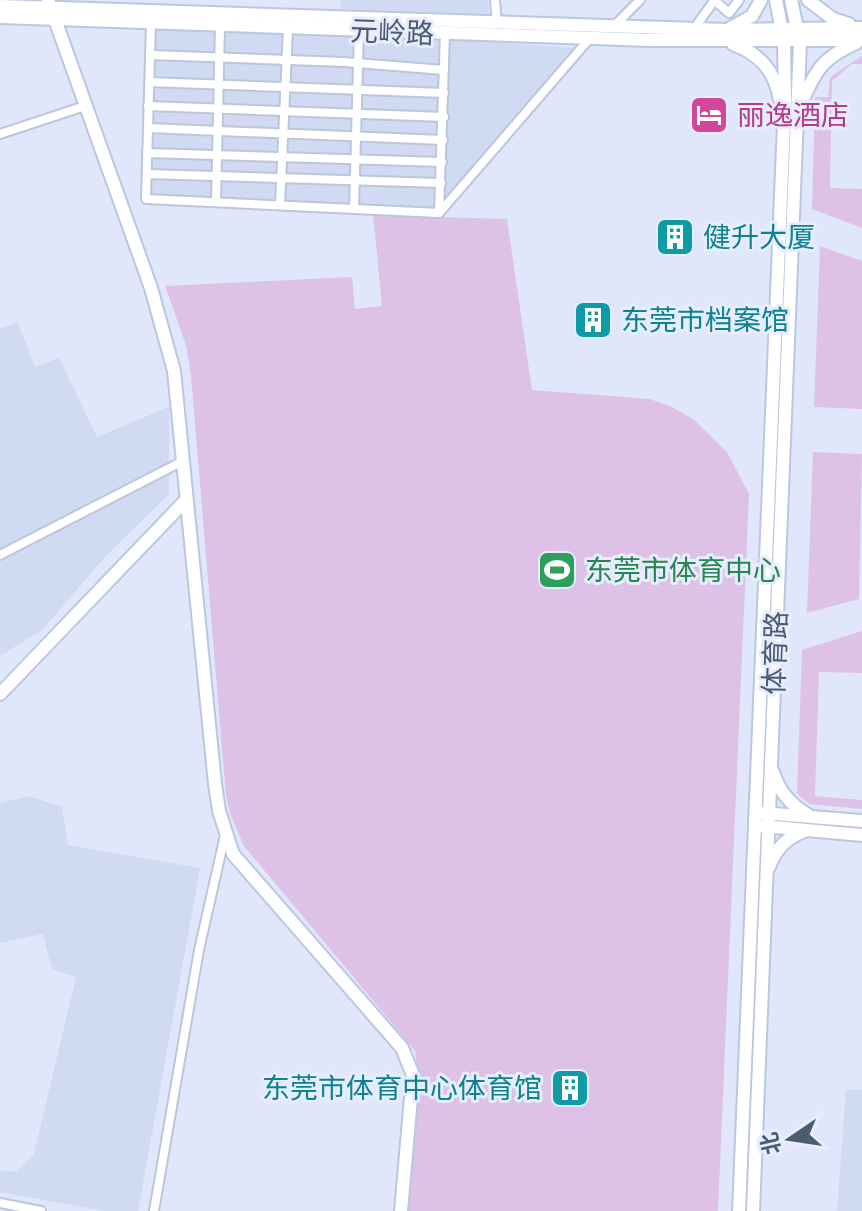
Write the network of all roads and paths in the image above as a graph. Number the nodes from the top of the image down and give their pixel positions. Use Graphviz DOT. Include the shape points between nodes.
graph roads {
  1 [pos="495,0"];
  2 [pos="640,0"];
  3 [pos="714,0"];
  4 [pos="761,0"];
  5 [pos="776,0"];
  6 [pos="791,0"];
  7 [pos="808,0"];
  8 [pos="738,2"];
  9 [pos="0,6"];
  10 [pos="51,9"];
  11 [pos="745,13"];
  12 [pos="0,17"];
  13 [pos="151,22"];
  14 [pos="698,23"];
  15 [pos="497,24"];
  16 [pos="220,26"];
  17 [pos="613,27"];
  18 [pos="288,29"];
  19 [pos="359,31"];
  20 [pos="445,33"];
  21 [pos="861,34"];
  22 [pos="727,36"];
  23 [pos="791,36"];
  24 [pos="590,38"];
  25 [pos="150,55"];
  26 [pos="219,58"];
  27 [pos="286,60"];
  28 [pos="359,63"];
  29 [pos="444,70"];
  30 [pos="149,82"];
  31 [pos="219,84"];
  32 [pos="285,87"];
  33 [pos="358,89"];
  34 [pos="444,93"];
  35 [pos="85,106"];
  36 [pos="148,106"];
  37 [pos="218,108"];
  38 [pos="284,111"];
  39 [pos="782,113"];
  40 [pos="357,114"];
  41 [pos="797,114"];
  42 [pos="444,117"];
  43 [pos="148,128"];
  44 [pos="218,131"];
  45 [pos="0,134"];
  46 [pos="283,134"];
  47 [pos="357,137"];
  48 [pos="443,140"];
  49 [pos="147,153"];
  50 [pos="217,155"];
  51 [pos="282,157"];
  52 [pos="356,160"];
  53 [pos="442,162"];
  54 [pos="147,174"];
  55 [pos="217,176"];
  56 [pos="282,178"];
  57 [pos="355,181"];
  58 [pos="441,183"];
  59 [pos="216,202"];
  60 [pos="280,205"];
  61 [pos="354,209"];
  62 [pos="439,213"];
  63 [pos="183,461"];
  64 [pos="186,500"];
  65 [pos="0,555"];
  66 [pos="0,694"];
  67 [pos="771,758"];
  68 [pos="811,817"];
  69 [pos="754,820"];
  70 [pos="769,820"];
  71 [pos="862,821"];
  72 [pos="810,831"];
  73 [pos="225,835"];
  74 [pos="862,835"];
  75 [pos="766,878"];
  76 [pos="0,1203"];
  77 [pos="41,1211"];
  78 [pos="154,1211"];
  79 [pos="401,1211"];
  80 [pos="739,1211"];
  81 [pos="753,1211"];
  1 -- 15 [label="street"];
  2 -- 17 [label="street"];
  3 -- 8 [label="street" via="729,13"];
  3 -- 14 [label="street"];
  4 -- 22 [label="street" via="752,16"];
  5 -- 23 [label="street, 体育路"];
  6 -- 23 [label="street, 体育路"];
  7 -- 21 [label="street"];
  8 -- 11 [label="street"];
  9 -- 10 [label="street, 元岭路"];
  10 -- 12 [label="street, 元岭路"];
  10 -- 13 [label="street, 元岭路"];
  10 -- 15 [label="street, 元岭路"];
  10 -- 35 [label="street"];
  13 -- 16 [label="street, 元岭路"];
  13 -- 25 [label="street"];
  15 -- 17 [label="street, 元岭路"];
  16 -- 18 [label="street, 元岭路"];
  16 -- 26 [label="street"];
  17 -- 22 [label="street, 元岭路"];
  18 -- 19 [label="street, 元岭路"];
  18 -- 27 [label="street"];
  19 -- 20 [label="street, 元岭路"];
  19 -- 28 [label="street"];
  20 -- 24 [label="street, 元岭路"];
  20 -- 29 [label="street"];
  21 -- 23 [label="street, 元岭路"];
  21 -- 41 [label="street" via="818,67"];
  22 -- 23 [label="street, 元岭路"];
  22 -- 24 [label="street, 元岭路"];
  22 -- 39 [label="street" via="769,68"];
  23 -- 39 [label="street, 体育路"];
  23 -- 41 [label="street, 体育路"];
  24 -- 62 [label="street"];
  25 -- 26 [label="street"];
  25 -- 30 [label="street"];
  26 -- 27 [label="street"];
  26 -- 31 [label="street"];
  27 -- 28 [label="street"];
  27 -- 32 [label="street"];
  28 -- 29 [label="street"];
  28 -- 33 [label="street"];
  29 -- 34 [label="street"];
  30 -- 31 [label="street"];
  30 -- 36 [label="street"];
  31 -- 32 [label="street"];
  31 -- 37 [label="street"];
  32 -- 33 [label="street"];
  32 -- 38 [label="street"];
  33 -- 34 [label="street"];
  33 -- 40 [label="street"];
  34 -- 42 [label="street"];
  35 -- 45 [label="street"];
  35 -- 63 [label="street" via="166,337"];
  36 -- 37 [label="street"];
  36 -- 43 [label="street"];
  37 -- 38 [label="street"];
  37 -- 44 [label="street"];
  38 -- 40 [label="street"];
  38 -- 46 [label="street"];
  39 -- 69 [label="street, 体育路"];
  40 -- 42 [label="street"];
  40 -- 47 [label="street"];
  41 -- 67 [label="street, 体育路"];
  42 -- 48 [label="street"];
  43 -- 44 [label="street"];
  43 -- 49 [label="street"];
  44 -- 46 [label="street"];
  44 -- 50 [label="street"];
  46 -- 47 [label="street"];
  46 -- 51 [label="street"];
  47 -- 48 [label="street"];
  47 -- 52 [label="street"];
  48 -- 53 [label="street"];
  49 -- 50 [label="street"];
  49 -- 54 [label="street"];
  50 -- 51 [label="street"];
  50 -- 55 [label="street"];
  51 -- 52 [label="street"];
  51 -- 56 [label="street"];
  52 -- 53 [label="street"];
  52 -- 57 [label="street"];
  53 -- 58 [label="street"];
  54 -- 55 [label="street"];
  54 -- 59 [label="street" via="146,199"];
  55 -- 56 [label="street"];
  55 -- 59 [label="street"];
  56 -- 57 [label="street"];
  56 -- 60 [label="street"];
  57 -- 58 [label="street"];
  57 -- 61 [label="street"];
  58 -- 62 [label="street"];
  59 -- 60 [label="street"];
  60 -- 61 [label="street"];
  61 -- 62 [label="street"];
  63 -- 64 [label="street"];
  63 -- 65 [label="street"];
  64 -- 66 [label="street"];
  64 -- 73 [label="street" via="213,770"];
  67 -- 68 [label="street" via="782,793"];
  67 -- 70 [label="street, 体育路"];
  68 -- 70 [label="street"];
  68 -- 71 [label="street"];
  69 -- 70 [label="street"];
  69 -- 80 [label="street, 体育路"];
  70 -- 72 [label="street"];
  70 -- 75 [label="street, 体育路"];
  72 -- 74 [label="street"];
  72 -- 75 [label="street" via="781,846"];
  73 -- 78 [label="street" via="199,950"];
  73 -- 79 [label="street" via="233,854 410,1063"];
  75 -- 81 [label="street, 体育路"];
  76 -- 77 [label="street"];
}
